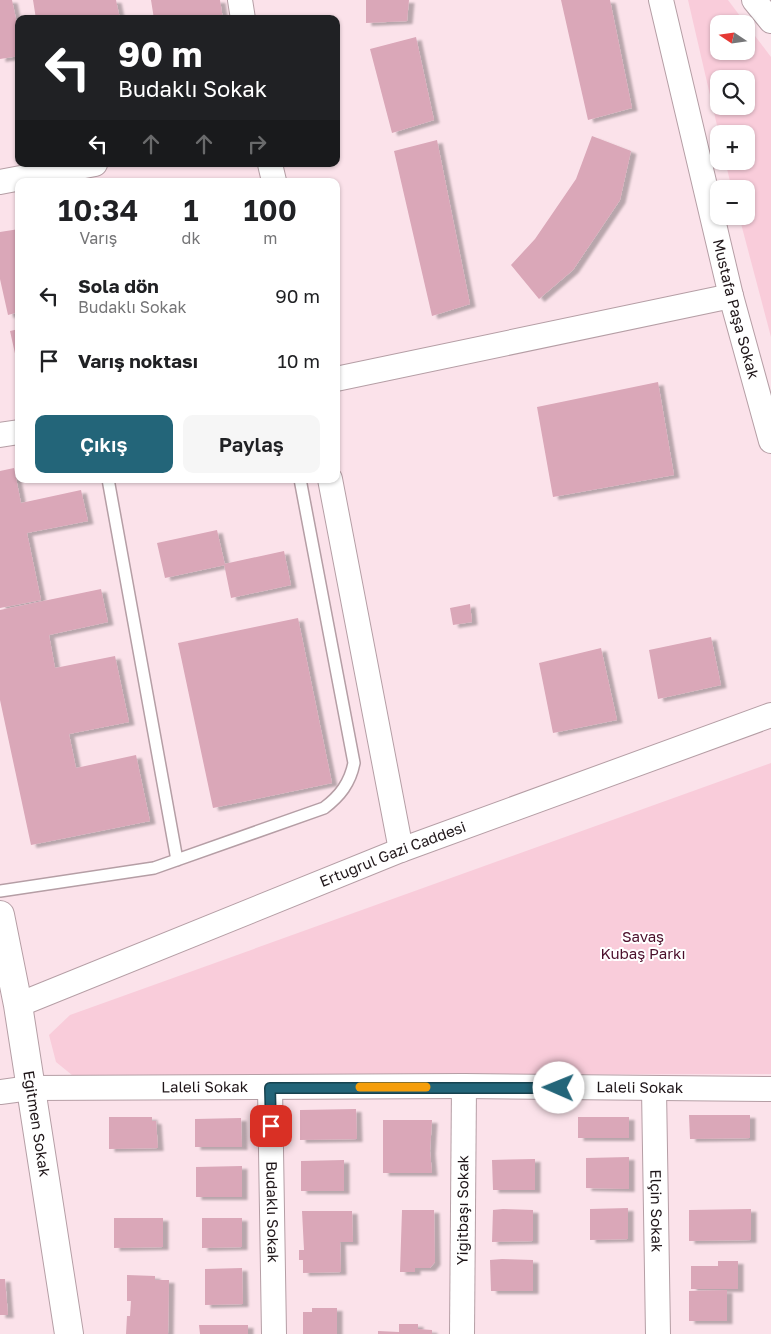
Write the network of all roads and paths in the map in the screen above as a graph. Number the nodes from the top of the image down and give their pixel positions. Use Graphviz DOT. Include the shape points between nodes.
graph roads {
  1 [pos="240,0"];
  2 [pos="661,0"];
  3 [pos="754,0"];
  4 [pos="242,15"];
  5 [pos="771,21"];
  6 [pos="80,167"];
  7 [pos="21,178"];
  8 [pos="15,179"];
  9 [pos="0,182"];
  10 [pos="731,296"];
  11 [pos="340,379"];
  12 [pos="15,433"];
  13 [pos="0,435"];
  14 [pos="771,441"];
  15 [pos="109,483"];
  16 [pos="301,483"];
  17 [pos="331,483"];
  18 [pos="771,715"];
  19 [pos="401,850"];
  20 [pos="178,860"];
  21 [pos="0,892"];
  22 [pos="0,915"];
  23 [pos="18,1005"];
  24 [pos="464,1086"];
  25 [pos="30,1088"];
  26 [pos="270,1088"];
  27 [pos="654,1089"];
  28 [pos="771,1089"];
  29 [pos="0,1092"];
  30 [pos="69,1334"];
  31 [pos="274,1334"];
  32 [pos="462,1334"];
  33 [pos="658,1334"];
  1 -- 4 [label="street"];
  2 -- 10 [label="street, Mustafa Paşa Sokak"];
  3 -- 5 [label="street"];
  6 -- 7 [label="street"];
  8 -- 9 [label="street"];
  10 -- 11 [label="street"];
  10 -- 14 [label="street, Mustafa Paşa Sokak"];
  12 -- 13 [label="street"];
  15 -- 20 [label="lane"];
  16 -- 20 [label="lane" via="354,763 352,772 342,792 324,808"];
  17 -- 19 [label="street"];
  18 -- 19 [label="street, Ertuğrul Gazi Caddesi"];
  19 -- 23 [label="street, Ertuğrul Gazi Caddesi"];
  20 -- 21 [label="lane" via="154,868"];
  22 -- 23 [label="street, Eğitmen Sokak"];
  23 -- 25 [label="street, Eğitmen Sokak"];
  24 -- 26 [label="street, Laleli Sokak"];
  24 -- 27 [label="street, Laleli Sokak"];
  24 -- 32 [label="street, Yiğitbaşı Sokak"];
  25 -- 26 [label="street, Laleli Sokak"];
  25 -- 29 [label="street, Laleli Sokak"];
  25 -- 30 [label="street, Eğitmen Sokak"];
  26 -- 31 [label="street, Budaklı Sokak"];
  27 -- 28 [label="street, Laleli Sokak"];
  27 -- 33 [label="street, Elçin Sokak"];
}
